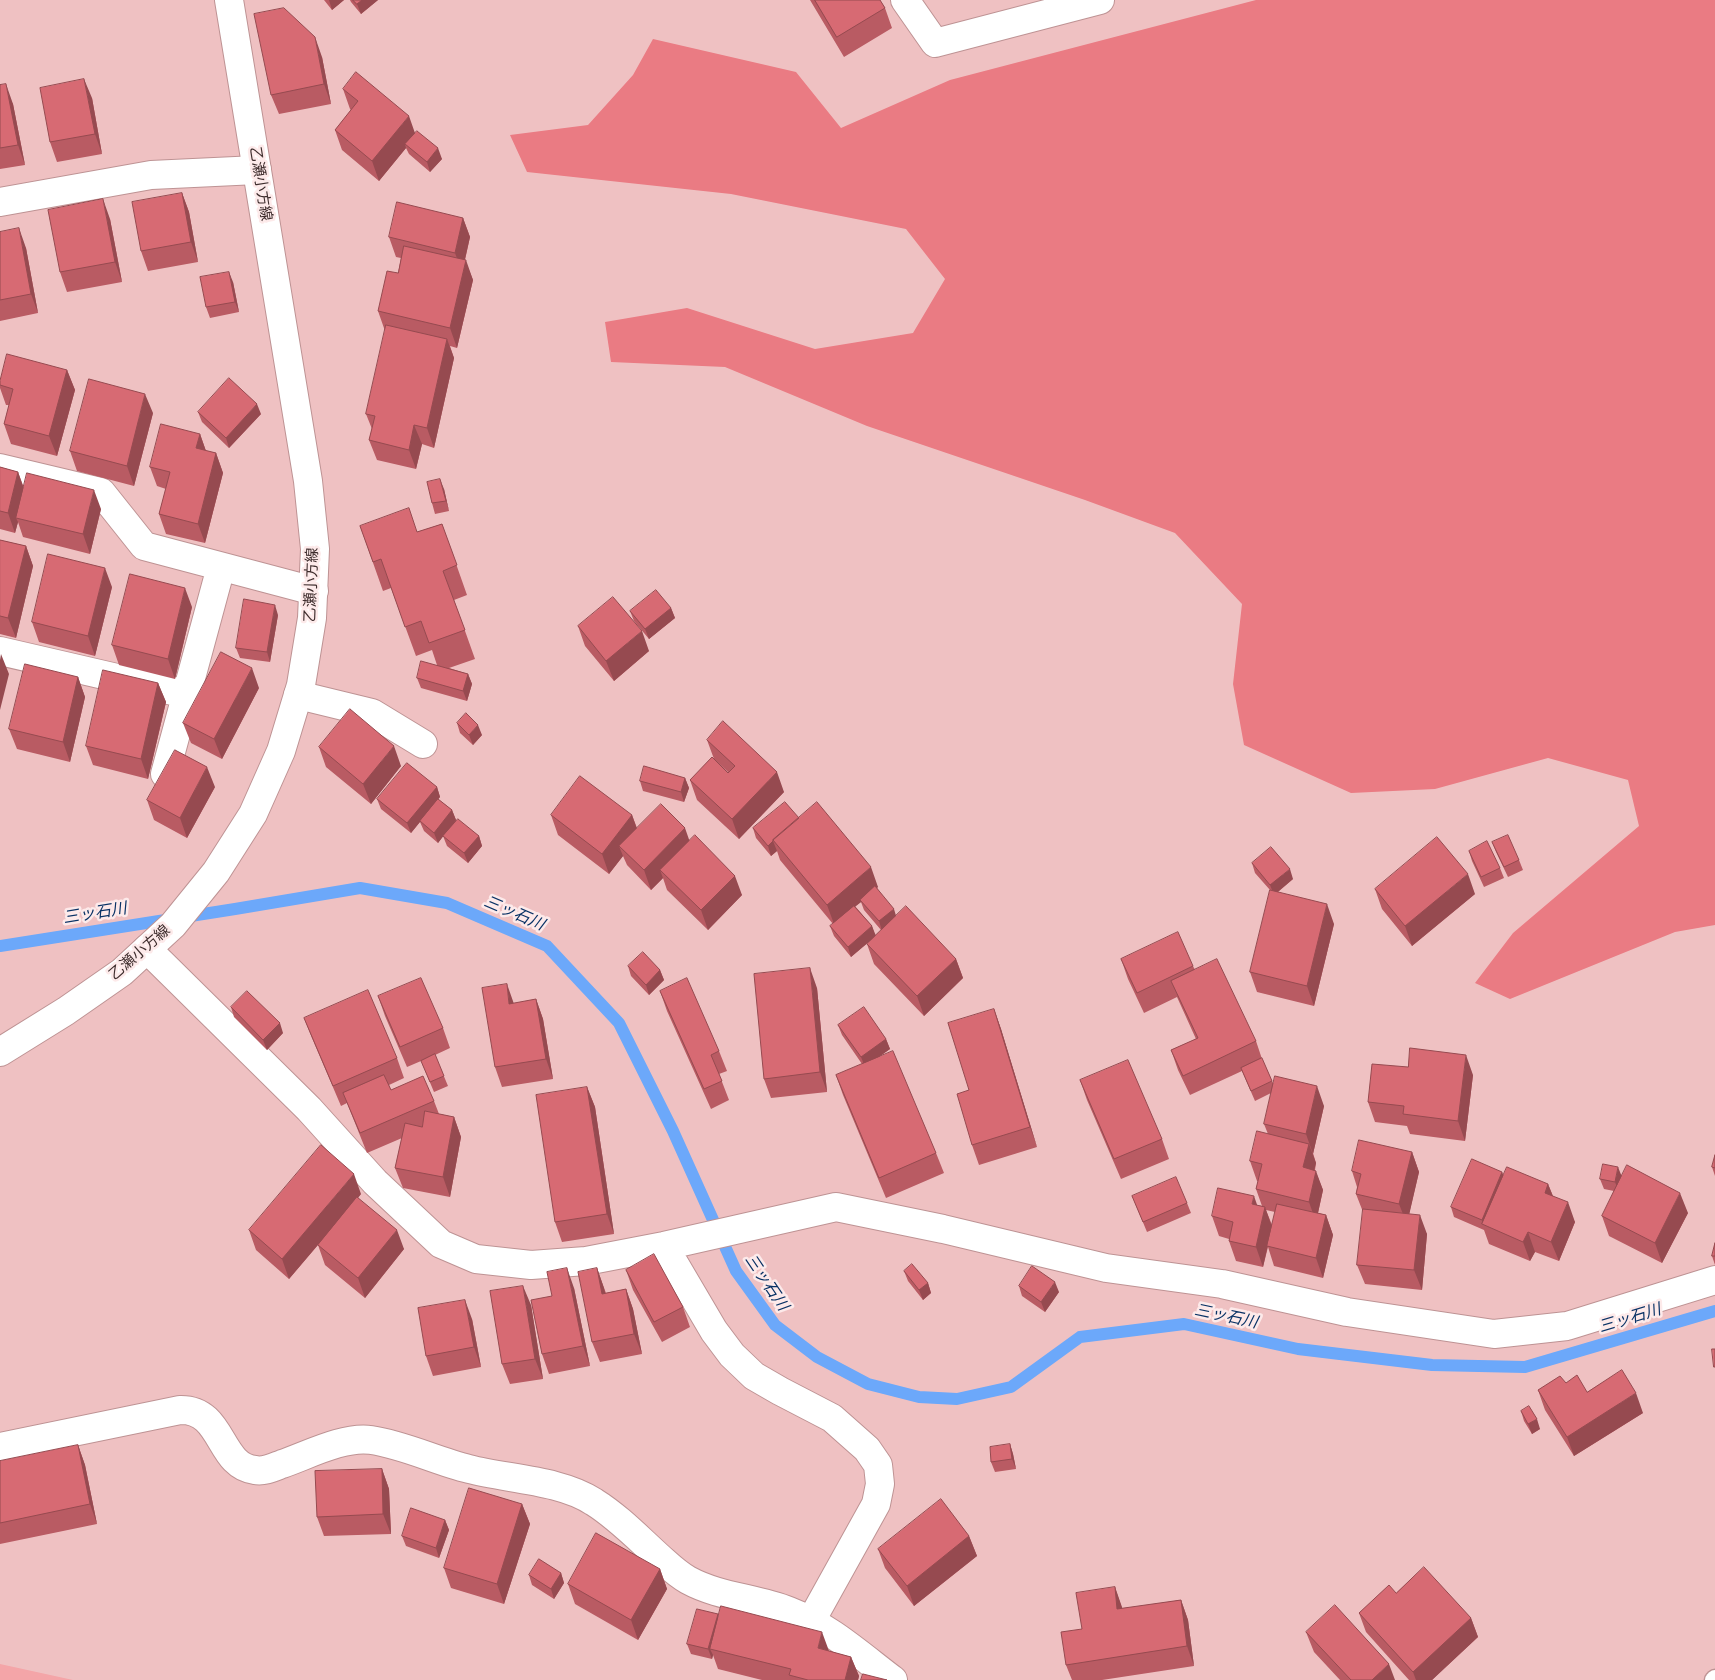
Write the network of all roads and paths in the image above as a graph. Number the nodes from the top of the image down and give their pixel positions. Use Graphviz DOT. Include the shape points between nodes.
graph roads {
  1 [pos="229,0"];
  2 [pos="905,0"];
  3 [pos="1100,0"];
  4 [pos="257,170"];
  5 [pos="0,202"];
  6 [pos="0,468"];
  7 [pos="221,567"];
  8 [pos="314,591"];
  9 [pos="0,651"];
  10 [pos="186,694"];
  11 [pos="298,695"];
  12 [pos="423,744"];
  13 [pos="165,774"];
  14 [pos="147,949"];
  15 [pos="0,1052"];
  16 [pos="671,1245"];
  17 [pos="1715,1280"];
  18 [pos="0,1447"];
  19 [pos="811,1621"];
  20 [pos="894,1680"];
  1 -- 4 [label="street, 乙瀬小方線"];
  2 -- 3 [label="street" via="935,43"];
  4 -- 5 [label="street" via="151,175"];
  4 -- 8 [label="street, 乙瀬小方線" via="308,481 315,549"];
  6 -- 7 [label="street" via="101,492 144,546"];
  7 -- 8 [label="street"];
  7 -- 10 [label="street"];
  8 -- 11 [label="street, 乙瀬小方線"];
  9 -- 10 [label="street"];
  10 -- 13 [label="street"];
  11 -- 12 [label="street" via="372,713"];
  11 -- 14 [label="street, 乙瀬小方線" via="281,751 253,814 216,872 173,925"];
  14 -- 15 [label="street, 乙瀬小方線" via="122,972"];
  14 -- 16 [label="street" via="309,1109 375,1182 441,1244 476,1259 531,1265 586,1262"];
  16 -- 17 [label="street" via="836,1208 1106,1268 1222,1284 1347,1312 1494,1334 1567,1326"];
  16 -- 19 [label="street" via="714,1331 732,1355 754,1376 836,1420 867,1448 878,1465 880,1484 876,1504"];
  18 -- 19 [label="street" via="180,1410 202,1414 232,1457 255,1471 340,1443 370,1439 384,1442 470,1470 576,1492 610,1513 685,1578 703,1587 788,1610"];
  19 -- 20 [label="street"];
}
